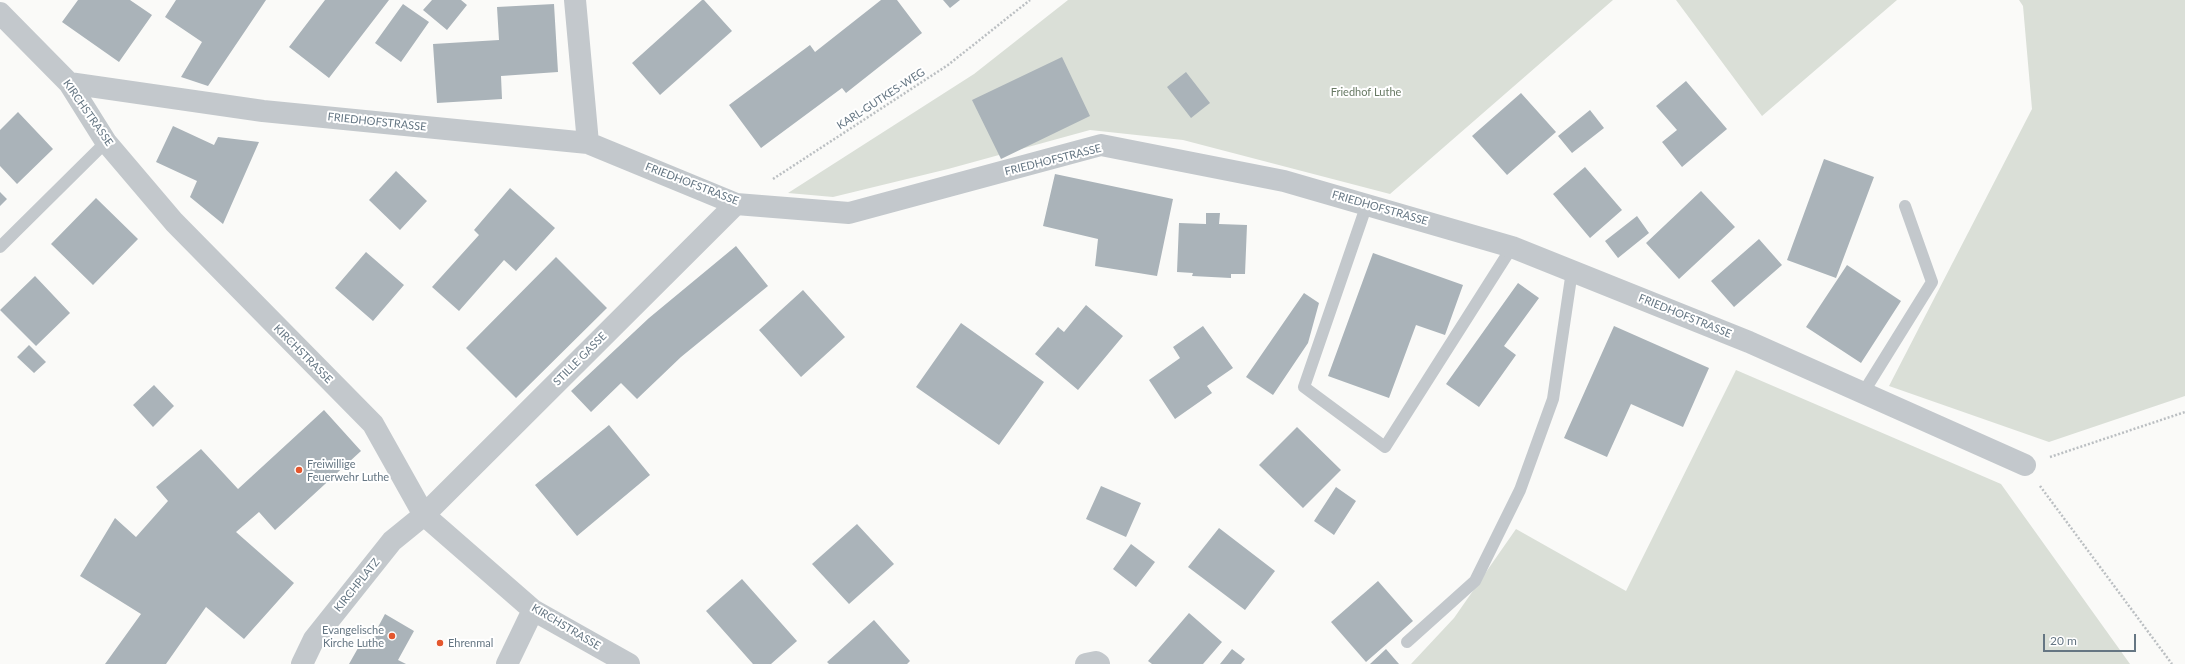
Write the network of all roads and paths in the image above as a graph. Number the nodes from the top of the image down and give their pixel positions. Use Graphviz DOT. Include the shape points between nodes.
graph roads {
  1 [pos="575,0"];
  2 [pos="1030,0"];
  3 [pos="0,13"];
  4 [pos="69,83"];
  5 [pos="106,142"];
  6 [pos="588,142"];
  7 [pos="736,204"];
  8 [pos="1367,204"];
  9 [pos="1905,206"];
  10 [pos="0,247"];
  11 [pos="1512,247"];
  12 [pos="1572,271"];
  13 [pos="1864,394"];
  14 [pos="2185,412"];
  15 [pos="2025,465"];
  16 [pos="424,515"];
  17 [pos="533,610"];
  18 [pos="1407,642"];
  19 [pos="302,664"];
  20 [pos="507,664"];
  21 [pos="629,664"];
  22 [pos="1086,664"];
  23 [pos="1099,664"];
  24 [pos="2172,664"];
  1 -- 6 [label="street"];
  2 -- 7 [label="path, KARL-GUTKES-WEG" via="948,65"];
  3 -- 4 [label="street, KIRCHSTRASSE"];
  4 -- 5 [label="street, KIRCHSTRASSE"];
  4 -- 6 [label="street, FRIEDHOFSTRASSE" via="263,111"];
  5 -- 10 [label="lane"];
  5 -- 16 [label="street, KIRCHSTRASSE" via="174,222 373,424"];
  6 -- 7 [label="street, FRIEDHOFSTRASSE"];
  7 -- 8 [label="street, FRIEDHOFSTRASSE" via="849,212 1101,145 1284,181"];
  7 -- 16 [label="street, STILLE GASSE"];
  8 -- 11 [label="street, FRIEDHOFSTRASSE"];
  8 -- 11 [label="lane" via="1304,387 1385,447"];
  9 -- 13 [label="lane" via="1932,282"];
  11 -- 12 [label="street, FRIEDHOFSTRASSE"];
  12 -- 13 [label="street, FRIEDHOFSTRASSE" via="1749,342"];
  12 -- 18 [label="lane" via="1553,399 1520,490 1475,581"];
  13 -- 15 [label="street, FRIEDHOFSTRASSE"];
  14 -- 15 [label="path"];
  15 -- 24 [label="path"];
  16 -- 17 [label="street, KIRCHSTRASSE"];
  16 -- 19 [label="street, KIRCHPLATZ" via="392,541 314,639"];
  17 -- 20 [label="street"];
  17 -- 21 [label="street, KIRCHSTRASSE"];
  22 -- 23 [label="street"];
}
